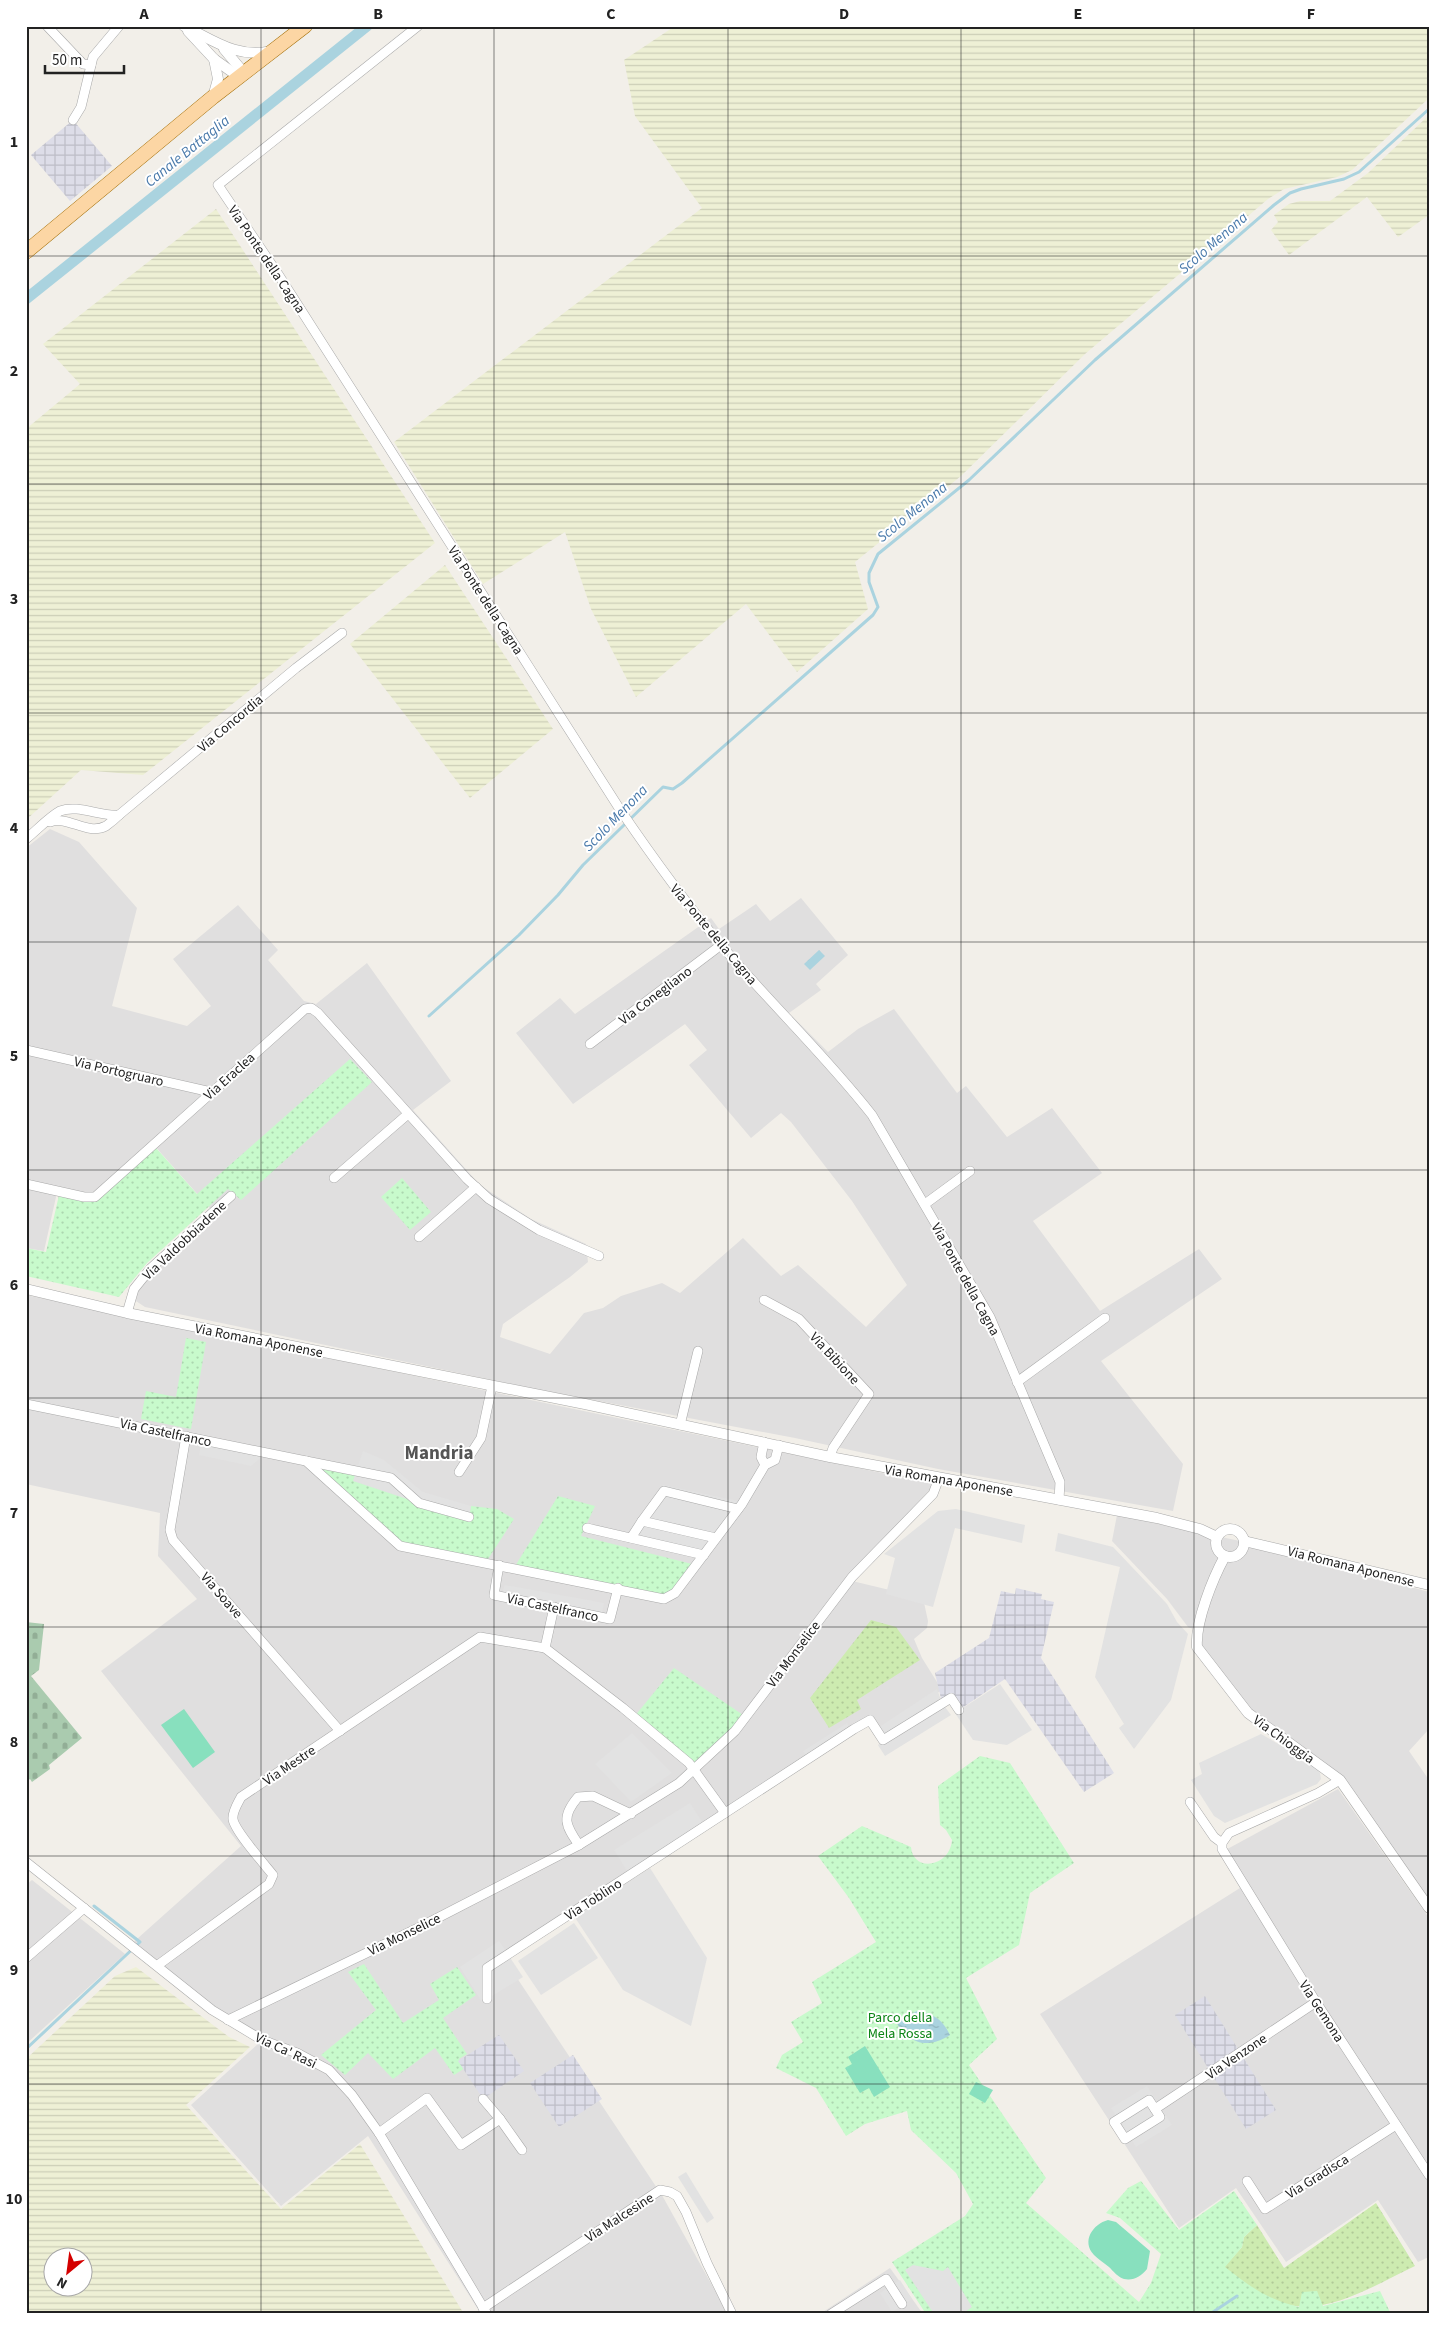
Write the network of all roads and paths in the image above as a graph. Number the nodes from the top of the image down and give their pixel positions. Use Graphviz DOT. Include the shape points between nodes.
graph roads {
  1 [pos="47,26"];
  2 [pos="120,26"];
  3 [pos="184,26"];
  4 [pos="305,26"];
  5 [pos="418,26"];
  6 [pos="222,47"];
  7 [pos="272,51"];
  8 [pos="214,59"];
  9 [pos="91,65"];
  10 [pos="242,75"];
  11 [pos="213,97"];
  12 [pos="74,120"];
  13 [pos="26,252"];
  14 [pos="342,633"];
  15 [pos="119,815"];
  16 [pos="46,823"];
  17 [pos="26,839"];
  18 [pos="721,945"];
  19 [pos="590,1044"];
  20 [pos="26,1050"];
  21 [pos="211,1092"];
  22 [pos="408,1114"];
  23 [pos="970,1171"];
  24 [pos="334,1178"];
  25 [pos="26,1184"];
  26 [pos="476,1187"];
  27 [pos="231,1196"];
  28 [pos="924,1204"];
  29 [pos="419,1237"];
  30 [pos="599,1256"];
  31 [pos="26,1289"];
  32 [pos="764,1300"];
  33 [pos="127,1313"];
  34 [pos="1105,1318"];
  35 [pos="698,1351"];
  36 [pos="1017,1382"];
  37 [pos="492,1386"];
  38 [pos="26,1404"];
  39 [pos="680,1425"];
  40 [pos="186,1436"];
  41 [pos="764,1442"];
  42 [pos="779,1445"];
  43 [pos="830,1457"];
  44 [pos="306,1461"];
  45 [pos="765,1465"];
  46 [pos="459,1472"];
  47 [pos="939,1478"];
  48 [pos="1060,1500"];
  49 [pos="738,1509"];
  50 [pos="469,1517"];
  51 [pos="642,1521"];
  52 [pos="587,1528"];
  53 [pos="1218,1537"];
  54 [pos="631,1538"];
  55 [pos="716,1538"];
  56 [pos="1244,1541"];
  57 [pos="704,1555"];
  58 [pos="1225,1556"];
  59 [pos="499,1565"];
  60 [pos="1429,1585"];
  61 [pos="618,1588"];
  62 [pos="554,1607"];
  63 [pos="545,1648"];
  64 [pos="959,1710"];
  65 [pos="340,1731"];
  66 [pos="695,1769"];
  67 [pos="1340,1780"];
  68 [pos="1190,1802"];
  69 [pos="725,1813"];
  70 [pos="631,1814"];
  71 [pos="1222,1843"];
  72 [pos="579,1845"];
  73 [pos="26,1862"];
  74 [pos="84,1908"];
  75 [pos="1429,1908"];
  76 [pos="26,1958"];
  77 [pos="158,1965"];
  78 [pos="487,1999"];
  79 [pos="1316,2002"];
  80 [pos="228,2020"];
  81 [pos="483,2099"];
  82 [pos="1155,2108"];
  83 [pos="500,2119"];
  84 [pos="1396,2125"];
  85 [pos="379,2134"];
  86 [pos="522,2150"];
  87 [pos="1429,2175"];
  88 [pos="1247,2181"];
  89 [pos="902,2304"];
  90 [pos="485,2311"];
  91 [pos="729,2312"];
  92 [pos="831,2314"];
  1 -- 9 [label="street" via="83,64"];
  2 -- 9 [label="street" via="98,50"];
  3 -- 6 [label="street"];
  3 -- 8 [label="street"];
  4 -- 7 [label="main road"];
  5 -- 18 [label="street, Via Ponte della Cagna" via="218,185 629,823"];
  6 -- 7 [label="street" via="245,53"];
  6 -- 10 [label="street"];
  7 -- 10 [label="main road"];
  8 -- 10 [label="street"];
  8 -- 11 [label="street" via="218,79"];
  9 -- 12 [label="street" via="82,107"];
  10 -- 11 [label="main road"];
  11 -- 13 [label="main road"];
  14 -- 15 [label="street, Via Concordia"];
  15 -- 16 [label="street" via="69,810 60,812"];
  15 -- 16 [label="street, Via Concordia" via="98,828 62,820"];
  16 -- 17 [label="street"];
  18 -- 19 [label="street, Via Conegliano"];
  18 -- 28 [label="street, Via Ponte della Cagna" via="872,1115"];
  20 -- 21 [label="street, Via Portogruaro"];
  21 -- 22 [label="street, Via Eraclea" via="305,1009 311,1008 351,1048"];
  21 -- 25 [label="street, Via Eraclea" via="95,1196 84,1197"];
  22 -- 24 [label="street"];
  22 -- 26 [label="street, Via Eraclea"];
  23 -- 28 [label="street"];
  26 -- 29 [label="street"];
  26 -- 30 [label="street, Via Eraclea" via="489,1199 539,1230"];
  27 -- 33 [label="street, Via Valdobbiadene" via="151,1268 134,1289"];
  28 -- 36 [label="street, Via Ponte della Cagna" via="990,1318"];
  31 -- 33 [label="street, Via Romana Aponense"];
  32 -- 43 [label="street, Via Bibione" via="799,1319 869,1394"];
  33 -- 37 [label="street, Via Romana Aponense"];
  34 -- 36 [label="street"];
  35 -- 39 [label="street"];
  36 -- 48 [label="street, Via Ponte della Cagna" via="1060,1482"];
  37 -- 39 [label="street, Via Romana Aponense"];
  37 -- 46 [label="street" via="481,1438"];
  38 -- 40 [label="street, Via Castelfranco"];
  39 -- 41 [label="street, Via Romana Aponense"];
  40 -- 44 [label="street, Via Castelfranco"];
  40 -- 65 [label="street, Via Soave" via="170,1530 174,1540"];
  41 -- 42 [label="street, Via Romana Aponense"];
  41 -- 45 [label="street" via="760,1457"];
  42 -- 43 [label="street, Via Romana Aponense"];
  42 -- 45 [label="street" via="775,1460"];
  43 -- 47 [label="street, Via Romana Aponense"];
  44 -- 50 [label="street, Via Castelfranco" via="391,1478 419,1503"];
  44 -- 59 [label="street" via="400,1546"];
  45 -- 49 [label="street"];
  47 -- 48 [label="street, Via Romana Aponense"];
  47 -- 66 [label="street, Via Monselice" via="933,1494 852,1578 735,1731"];
  48 -- 53 [label="street, Via Romana Aponense" via="1157,1518"];
  49 -- 51 [label="street" via="664,1491"];
  49 -- 55 [label="street"];
  51 -- 54 [label="street"];
  51 -- 55 [label="street"];
  52 -- 54 [label="street"];
  53 -- 56 [label="street, Via Romana Aponense" via="1222,1531 1232,1529 1239,1532"];
  53 -- 58 [label="street" via="1216,1546"];
  54 -- 57 [label="street"];
  55 -- 57 [label="street"];
  56 -- 58 [label="street" via="1239,1554"];
  56 -- 60 [label="street, Via Romana Aponense"];
  57 -- 61 [label="street" via="675,1593 664,1599"];
  58 -- 67 [label="street, Via Chioggia" via="1208,1596 1197,1647 1248,1713"];
  59 -- 61 [label="street"];
  59 -- 62 [label="street, Via Castelfranco" via="494,1595"];
  61 -- 62 [label="street, Via Castelfranco" via="610,1619"];
  62 -- 63 [label="street"];
  63 -- 65 [label="street, Via Mestre" via="480,1637"];
  63 -- 66 [label="street, Via Mestre"];
  64 -- 69 [label="street, Via Toblino" via="951,1698 884,1740 870,1720"];
  65 -- 77 [label="street, Via Mestre" via="241,1797 236,1807 233,1820 273,1875 269,1884"];
  66 -- 69 [label="street"];
  66 -- 70 [label="street, Via Monselice"];
  67 -- 71 [label="street" via="1229,1833"];
  67 -- 75 [label="street, Via Chioggia"];
  68 -- 71 [label="street, Via Gemona" via="1214,1837"];
  69 -- 78 [label="street, Via Toblino" via="487,1968"];
  70 -- 72 [label="street, Via Monselice"];
  70 -- 72 [label="street" via="593,1796 578,1797 566,1821 567,1829"];
  71 -- 79 [label="street, Via Gemona" via="1226,1858"];
  72 -- 80 [label="street, Via Monselice"];
  73 -- 74 [label="street, Via Ca' Rasi"];
  74 -- 76 [label="street"];
  74 -- 77 [label="street, Via Ca' Rasi"];
  77 -- 80 [label="street, Via Ca' Rasi"];
  79 -- 82 [label="street, Via Venzone"];
  79 -- 84 [label="street, Via Gemona"];
  80 -- 85 [label="street, Via Ca' Rasi" via="262,2040 297,2052 330,2070 352,2094"];
  81 -- 83 [label="street"];
  82 -- 82 [label="street" via="1160,2117 1125,2139 1114,2122 1149,2100"];
  83 -- 85 [label="street" via="461,2144 427,2098"];
  83 -- 86 [label="street"];
  84 -- 87 [label="street, Via Gemona"];
  84 -- 88 [label="street, Via Gradisca" via="1265,2209"];
  85 -- 90 [label="street, Via Ca' Rasi"];
  89 -- 92 [label="street" via="886,2279"];
  90 -- 91 [label="street, Via Malcesine" via="660,2190 676,2196 686,2212"];
}
